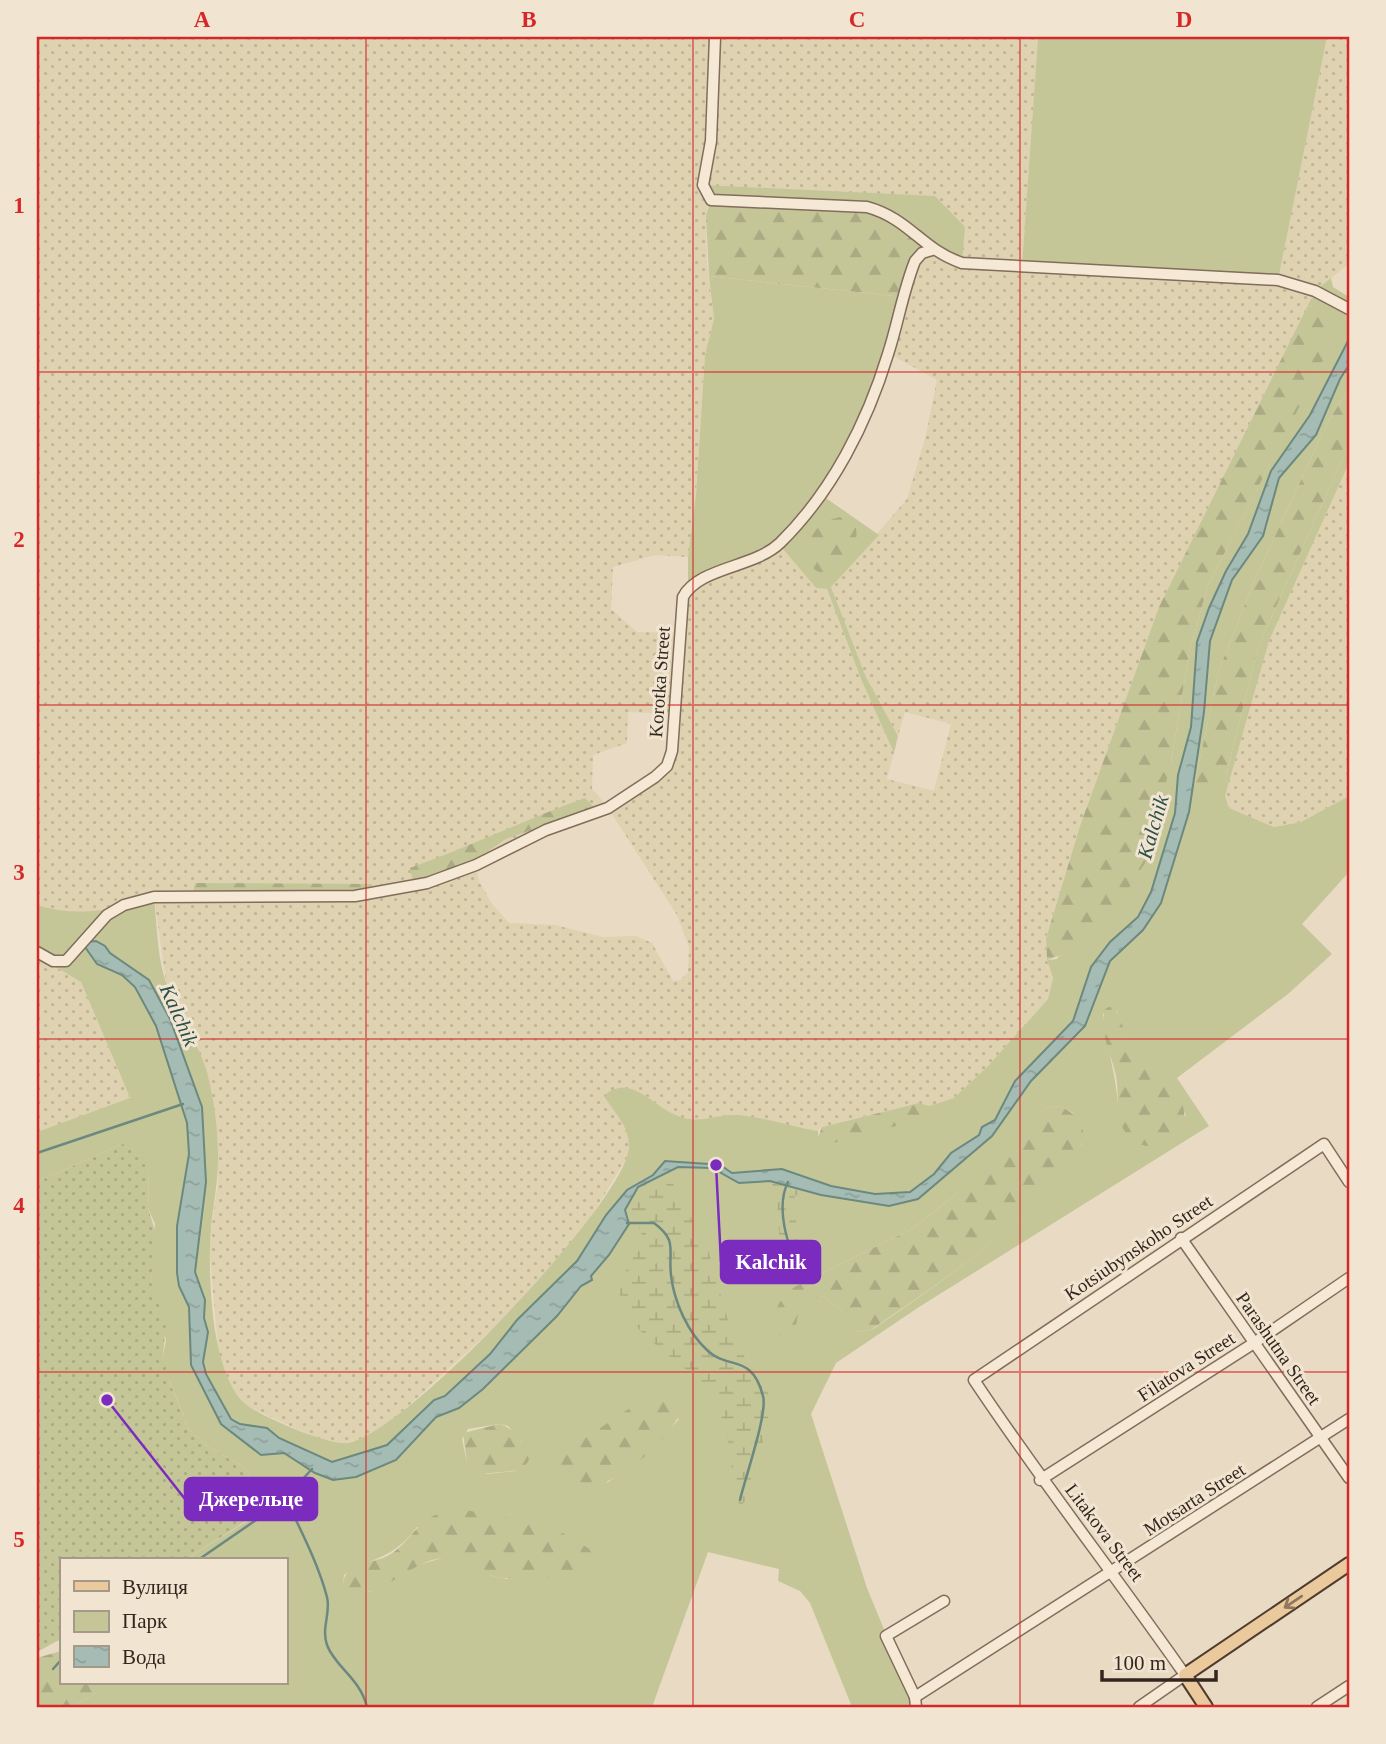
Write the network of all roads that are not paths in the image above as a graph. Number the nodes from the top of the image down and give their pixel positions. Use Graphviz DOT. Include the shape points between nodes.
graph roads {
  1 [pos="715,37"];
  2 [pos="932,250"];
  3 [pos="1349,309"];
  4 [pos="37,952"];
  5 [pos="1349,1182"];
  6 [pos="1181,1238"];
  7 [pos="1349,1278"];
  8 [pos="1254,1343"];
  9 [pos="974,1381"];
  10 [pos="1349,1419"];
  11 [pos="1321,1437"];
  12 [pos="1349,1478"];
  13 [pos="1040,1480"];
  14 [pos="1349,1564"];
  15 [pos="1113,1572"];
  16 [pos="944,1601"];
  17 [pos="1185,1675"];
  18 [pos="1349,1686"];
  19 [pos="916,1702"];
  20 [pos="1139,1707"];
  21 [pos="1206,1707"];
  22 [pos="1317,1707"];
  1 -- 2 [label="street" via="711,141 703,185 711,200 867,207 906,224"];
  2 -- 3 [label="street" via="961,263 1278,280 1315,291"];
  2 -- 4 [label="street, Korotka Street" via="915,261 873,399 820,495 765,554 694,582 683,597 672,751 667,766 655,777 608,807 427,883 355,895 163,896 115,910 70,959 60,962"];
  5 -- 6 [label="street, Kotsiubynskoho Street" via="1324,1144"];
  6 -- 8 [label="street, Parashutna Street"];
  6 -- 9 [label="street, Kotsiubynskoho Street"];
  7 -- 8 [label="street, Filatova Street"];
  8 -- 11 [label="street, Parashutna Street"];
  8 -- 13 [label="street, Filatova Street"];
  9 -- 13 [label="street, Litakova Street"];
  10 -- 11 [label="street, Motsarta Street"];
  11 -- 12 [label="street, Parashutna Street"];
  11 -- 15 [label="street, Motsarta Street"];
  13 -- 15 [label="street, Litakova Street"];
  14 -- 17 [label="main road, one-way"];
  15 -- 17 [label="street, Litakova Street"];
  15 -- 19 [label="street, Motsarta Street"];
  16 -- 19 [label="street" via="886,1636"];
  17 -- 20 [label="street"];
  17 -- 21 [label="main road, Litakova Street"];
  18 -- 22 [label="street"];
}
